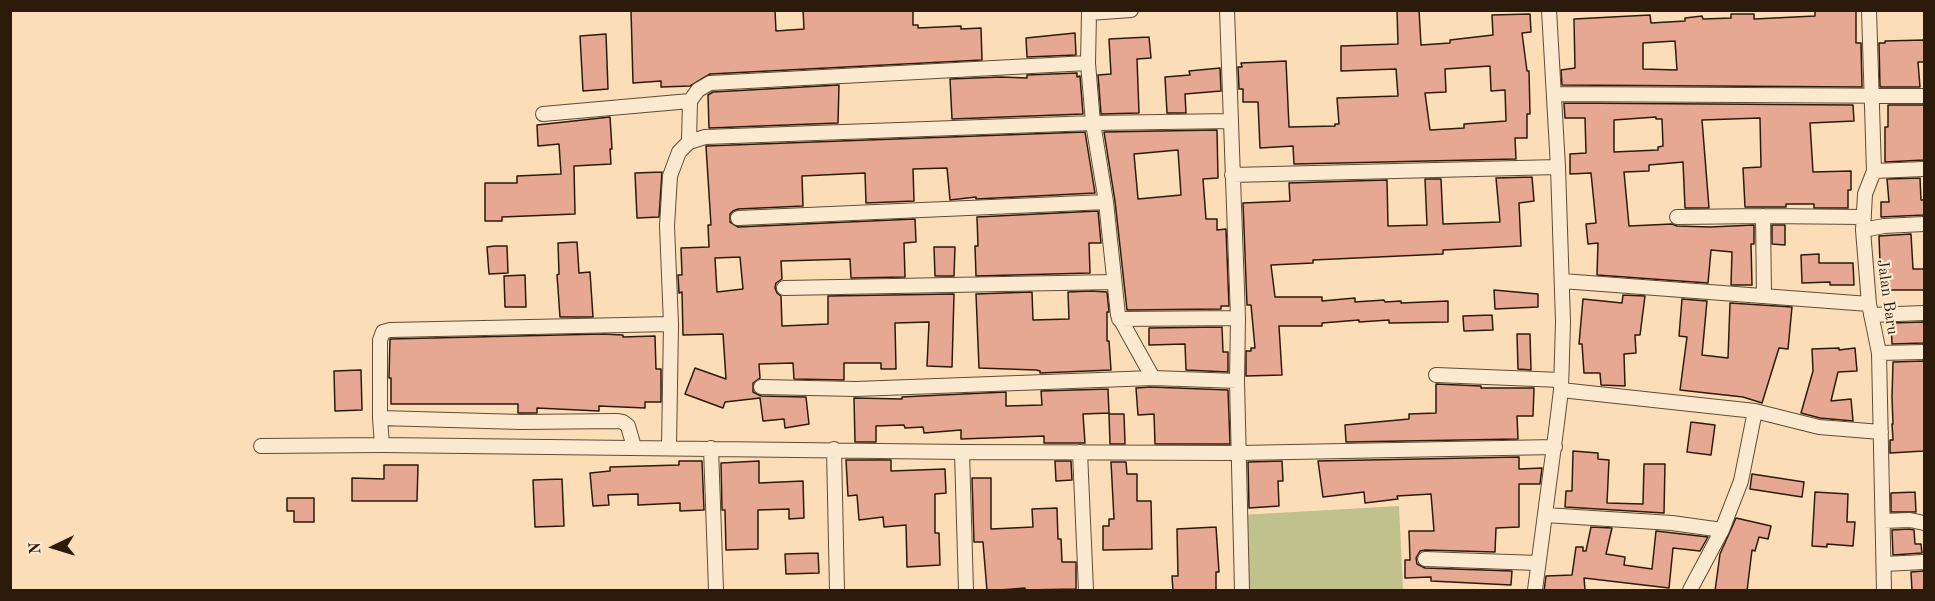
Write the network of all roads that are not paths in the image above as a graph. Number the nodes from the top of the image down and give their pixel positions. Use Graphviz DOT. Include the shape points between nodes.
graph roads {
  1 [pos="1131,10"];
  2 [pos="1227,10"];
  3 [pos="1549,10"];
  4 [pos="1869,10"];
  5 [pos="1089,12"];
  6 [pos="1088,63"];
  7 [pos="1554,94"];
  8 [pos="1872,96"];
  9 [pos="1924,96"];
  10 [pos="690,101"];
  11 [pos="543,114"];
  12 [pos="1231,121"];
  13 [pos="1093,123"];
  14 [pos="689,142"];
  15 [pos="1558,167"];
  16 [pos="1924,169"];
  17 [pos="1874,171"];
  18 [pos="1232,175"];
  19 [pos="1107,202"];
  20 [pos="1763,216"];
  21 [pos="1677,217"];
  22 [pos="738,218"];
  23 [pos="1864,223"];
  24 [pos="1924,224"];
  25 [pos="1114,282"];
  26 [pos="1562,282"];
  27 [pos="784,288"];
  28 [pos="1764,296"];
  29 [pos="1870,310"];
  30 [pos="1924,313"];
  31 [pos="1238,318"];
  32 [pos="1119,319"];
  33 [pos="671,324"];
  34 [pos="1924,352"];
  35 [pos="1879,353"];
  36 [pos="1436,375"];
  37 [pos="1153,378"];
  38 [pos="1238,381"];
  39 [pos="1561,385"];
  40 [pos="761,387"];
  41 [pos="1755,411"];
  42 [pos="380,418"];
  43 [pos="1881,432"];
  44 [pos="381,445"];
  45 [pos="261,446"];
  46 [pos="634,447"];
  47 [pos="1555,447"];
  48 [pos="669,448"];
  49 [pos="711,448"];
  50 [pos="834,449"];
  51 [pos="962,452"];
  52 [pos="1080,452"];
  53 [pos="1239,453"];
  54 [pos="1545,515"];
  55 [pos="1883,521"];
  56 [pos="1924,523"];
  57 [pos="1722,530"];
  58 [pos="1425,559"];
  59 [pos="1924,562"];
  60 [pos="1538,563"];
  61 [pos="1884,564"];
  62 [pos="716,591"];
  63 [pos="837,591"];
  64 [pos="966,591"];
  65 [pos="1086,591"];
  66 [pos="1242,591"];
  67 [pos="1534,591"];
  68 [pos="1690,591"];
  69 [pos="1884,591"];
  1 -- 5 [label="street"];
  2 -- 12 [label="street"];
  3 -- 7 [label="street"];
  4 -- 8 [label="street, Jalan Baru"];
  5 -- 6 [label="street"];
  6 -- 10 [label="street" via="717,82 698,90"];
  6 -- 13 [label="street"];
  7 -- 8 [label="street"];
  7 -- 15 [label="street"];
  8 -- 9 [label="street"];
  8 -- 17 [label="street, Jalan Baru"];
  10 -- 11 [label="street"];
  10 -- 14 [label="street"];
  12 -- 13 [label="street"];
  12 -- 18 [label="street"];
  13 -- 14 [label="street" via="705,136"];
  13 -- 19 [label="street"];
  14 -- 33 [label="street" via="679,152 670,176"];
  15 -- 18 [label="street"];
  15 -- 26 [label="street"];
  16 -- 17 [label="street"];
  17 -- 23 [label="street, Jalan Baru" via="1865,194"];
  18 -- 31 [label="street"];
  19 -- 22 [label="street"];
  19 -- 25 [label="street"];
  20 -- 21 [label="street"];
  20 -- 23 [label="street"];
  20 -- 28 [label="street"];
  23 -- 24 [label="street"];
  23 -- 29 [label="street, Jalan Baru"];
  25 -- 27 [label="street"];
  25 -- 32 [label="street"];
  26 -- 28 [label="street"];
  26 -- 39 [label="street"];
  28 -- 29 [label="street"];
  29 -- 30 [label="street"];
  29 -- 35 [label="street, Jalan Baru"];
  31 -- 32 [label="street"];
  31 -- 38 [label="street"];
  32 -- 37 [label="street"];
  33 -- 42 [label="street" via="383,332"];
  33 -- 48 [label="street"];
  34 -- 35 [label="street"];
  35 -- 43 [label="street, Jalan Baru"];
  36 -- 39 [label="street"];
  37 -- 38 [label="street"];
  37 -- 40 [label="street" via="856,389"];
  38 -- 53 [label="street"];
  39 -- 41 [label="street"];
  39 -- 47 [label="street"];
  41 -- 43 [label="street" via="1819,427"];
  41 -- 57 [label="street" via="1741,481"];
  42 -- 44 [label="street"];
  42 -- 46 [label="street" via="618,421 628,426"];
  43 -- 55 [label="street, Jalan Baru"];
  44 -- 45 [label="street"];
  44 -- 46 [label="street"];
  46 -- 48 [label="street"];
  47 -- 53 [label="street"];
  47 -- 54 [label="street"];
  48 -- 49 [label="street"];
  49 -- 50 [label="street"];
  49 -- 62 [label="street"];
  50 -- 51 [label="street"];
  50 -- 63 [label="street"];
  51 -- 52 [label="street"];
  51 -- 64 [label="street"];
  52 -- 53 [label="street"];
  52 -- 65 [label="street"];
  53 -- 66 [label="street"];
  54 -- 57 [label="street"];
  54 -- 60 [label="street"];
  55 -- 56 [label="street"];
  55 -- 61 [label="street, Jalan Baru"];
  57 -- 68 [label="street"];
  58 -- 60 [label="street"];
  59 -- 61 [label="street"];
  60 -- 67 [label="street"];
  61 -- 69 [label="street, Jalan Baru"];
}
